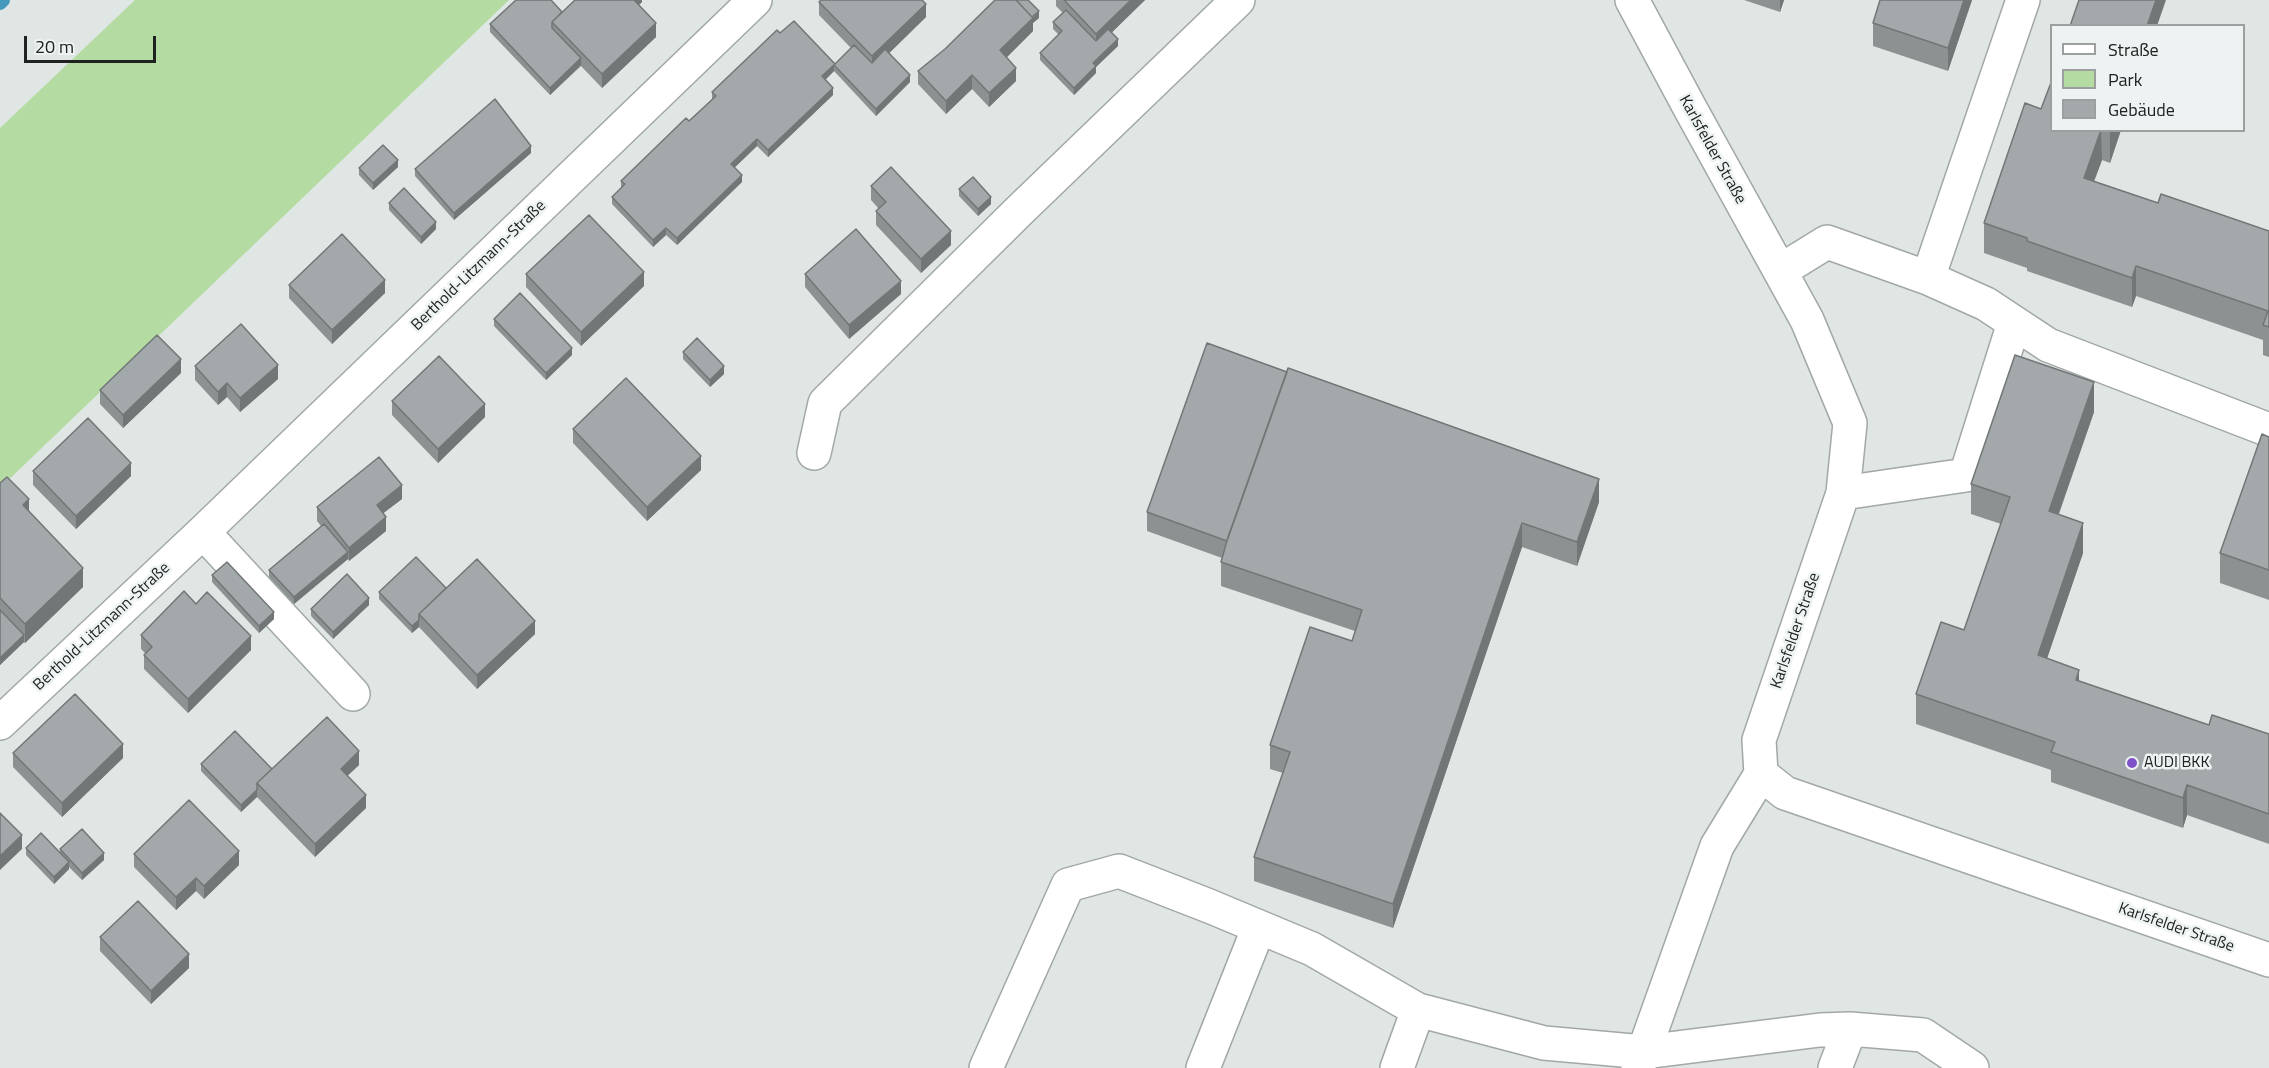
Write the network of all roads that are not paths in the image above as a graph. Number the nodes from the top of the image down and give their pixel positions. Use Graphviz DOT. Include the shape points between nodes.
graph roads {
  1 [pos="755,0"];
  2 [pos="1238,0"];
  3 [pos="1632,0"];
  4 [pos="2023,0"];
  5 [pos="1780,271"];
  6 [pos="1928,278"];
  7 [pos="2014,323"];
  8 [pos="2269,430"];
  9 [pos="814,453"];
  10 [pos="1843,493"];
  11 [pos="203,532"];
  12 [pos="352,694"];
  13 [pos="0,723"];
  14 [pos="1761,774"];
  15 [pos="1259,927"];
  16 [pos="2269,960"];
  17 [pos="1418,1010"];
  18 [pos="1850,1029"];
  19 [pos="1641,1060"];
  20 [pos="986,1068"];
  21 [pos="1203,1068"];
  22 [pos="1397,1068"];
  23 [pos="1835,1068"];
  24 [pos="1972,1068"];
  1 -- 11 [label="street, Berthold-Litzmann-Straße"];
  2 -- 9 [label="street" via="825,402"];
  3 -- 5 [label="street, Karlsfelder Straße"];
  4 -- 6 [label="street"];
  5 -- 6 [label="street" via="1827,242"];
  5 -- 10 [label="street, Karlsfelder Straße" via="1807,320 1850,423"];
  6 -- 7 [label="street" via="1986,304"];
  7 -- 8 [label="street" via="2048,345"];
  7 -- 10 [label="street" via="1966,475"];
  10 -- 14 [label="street, Karlsfelder Straße" via="1759,740"];
  11 -- 12 [label="street"];
  11 -- 13 [label="street, Berthold-Litzmann-Straße"];
  14 -- 16 [label="street, Karlsfelder Straße" via="1785,793"];
  14 -- 19 [label="street" via="1717,846"];
  15 -- 17 [label="street" via="1312,949"];
  15 -- 20 [label="street" via="1119,871 1068,885"];
  15 -- 21 [label="street"];
  17 -- 19 [label="street" via="1544,1043"];
  17 -- 22 [label="street"];
  18 -- 19 [label="street" via="1820,1030"];
  18 -- 23 [label="street"];
  18 -- 24 [label="street" via="1923,1035"];
}
